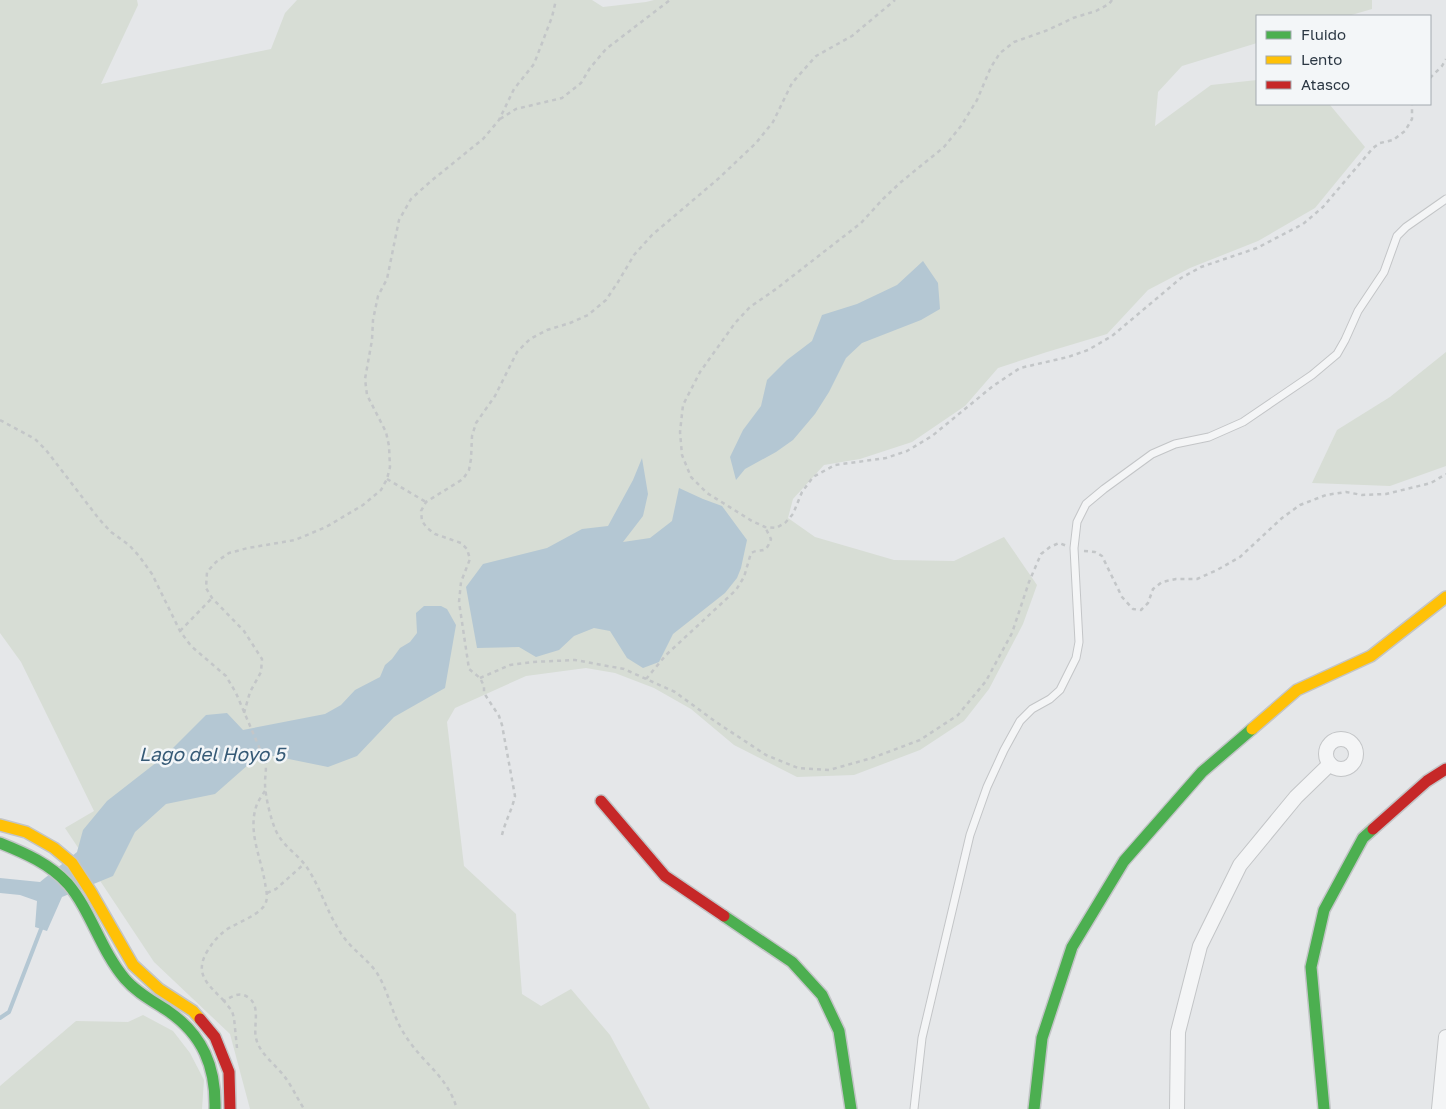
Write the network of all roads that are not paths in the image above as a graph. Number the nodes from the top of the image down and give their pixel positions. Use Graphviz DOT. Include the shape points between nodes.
graph roads {
  1 [pos="1446,199"];
  2 [pos="1446,597"];
  3 [pos="1330,764"];
  4 [pos="1446,769"];
  5 [pos="601,801"];
  6 [pos="0,825"];
  7 [pos="0,843"];
  8 [pos="1446,1037"];
  9 [pos="215,1109"];
  10 [pos="230,1109"];
  11 [pos="851,1109"];
  12 [pos="914,1109"];
  13 [pos="1034,1109"];
  14 [pos="1177,1109"];
  15 [pos="1324,1109"];
  16 [pos="1439,1109"];
  1 -- 12 [label="lane" via="1397,236 1384,272 1358,311 1337,354 1243,422 1208,437 1175,444 1152,454 1086,504 1077,522 1074,548 1079,634 1076,658 1060,690 1020,721 987,787 970,835 922,1038"];
  2 -- 13 [label="street" via="1371,656 1297,690 1202,772 1124,861 1072,947 1042,1038"];
  3 -- 14 [label="street" via="1296,798 1240,865 1200,946 1178,1032"];
  4 -- 15 [label="street" via="1427,781 1363,838 1324,910 1311,967"];
  5 -- 11 [label="street" via="665,876 792,962 822,995 839,1031"];
  6 -- 10 [label="street" via="26,832 72,862 133,965 159,989 193,1011 215,1037 229,1072"];
  7 -- 9 [label="street" via="23,851 66,882 113,964 132,987 173,1015 202,1046 216,1093"];
  8 -- 16 [label="street"];
}
